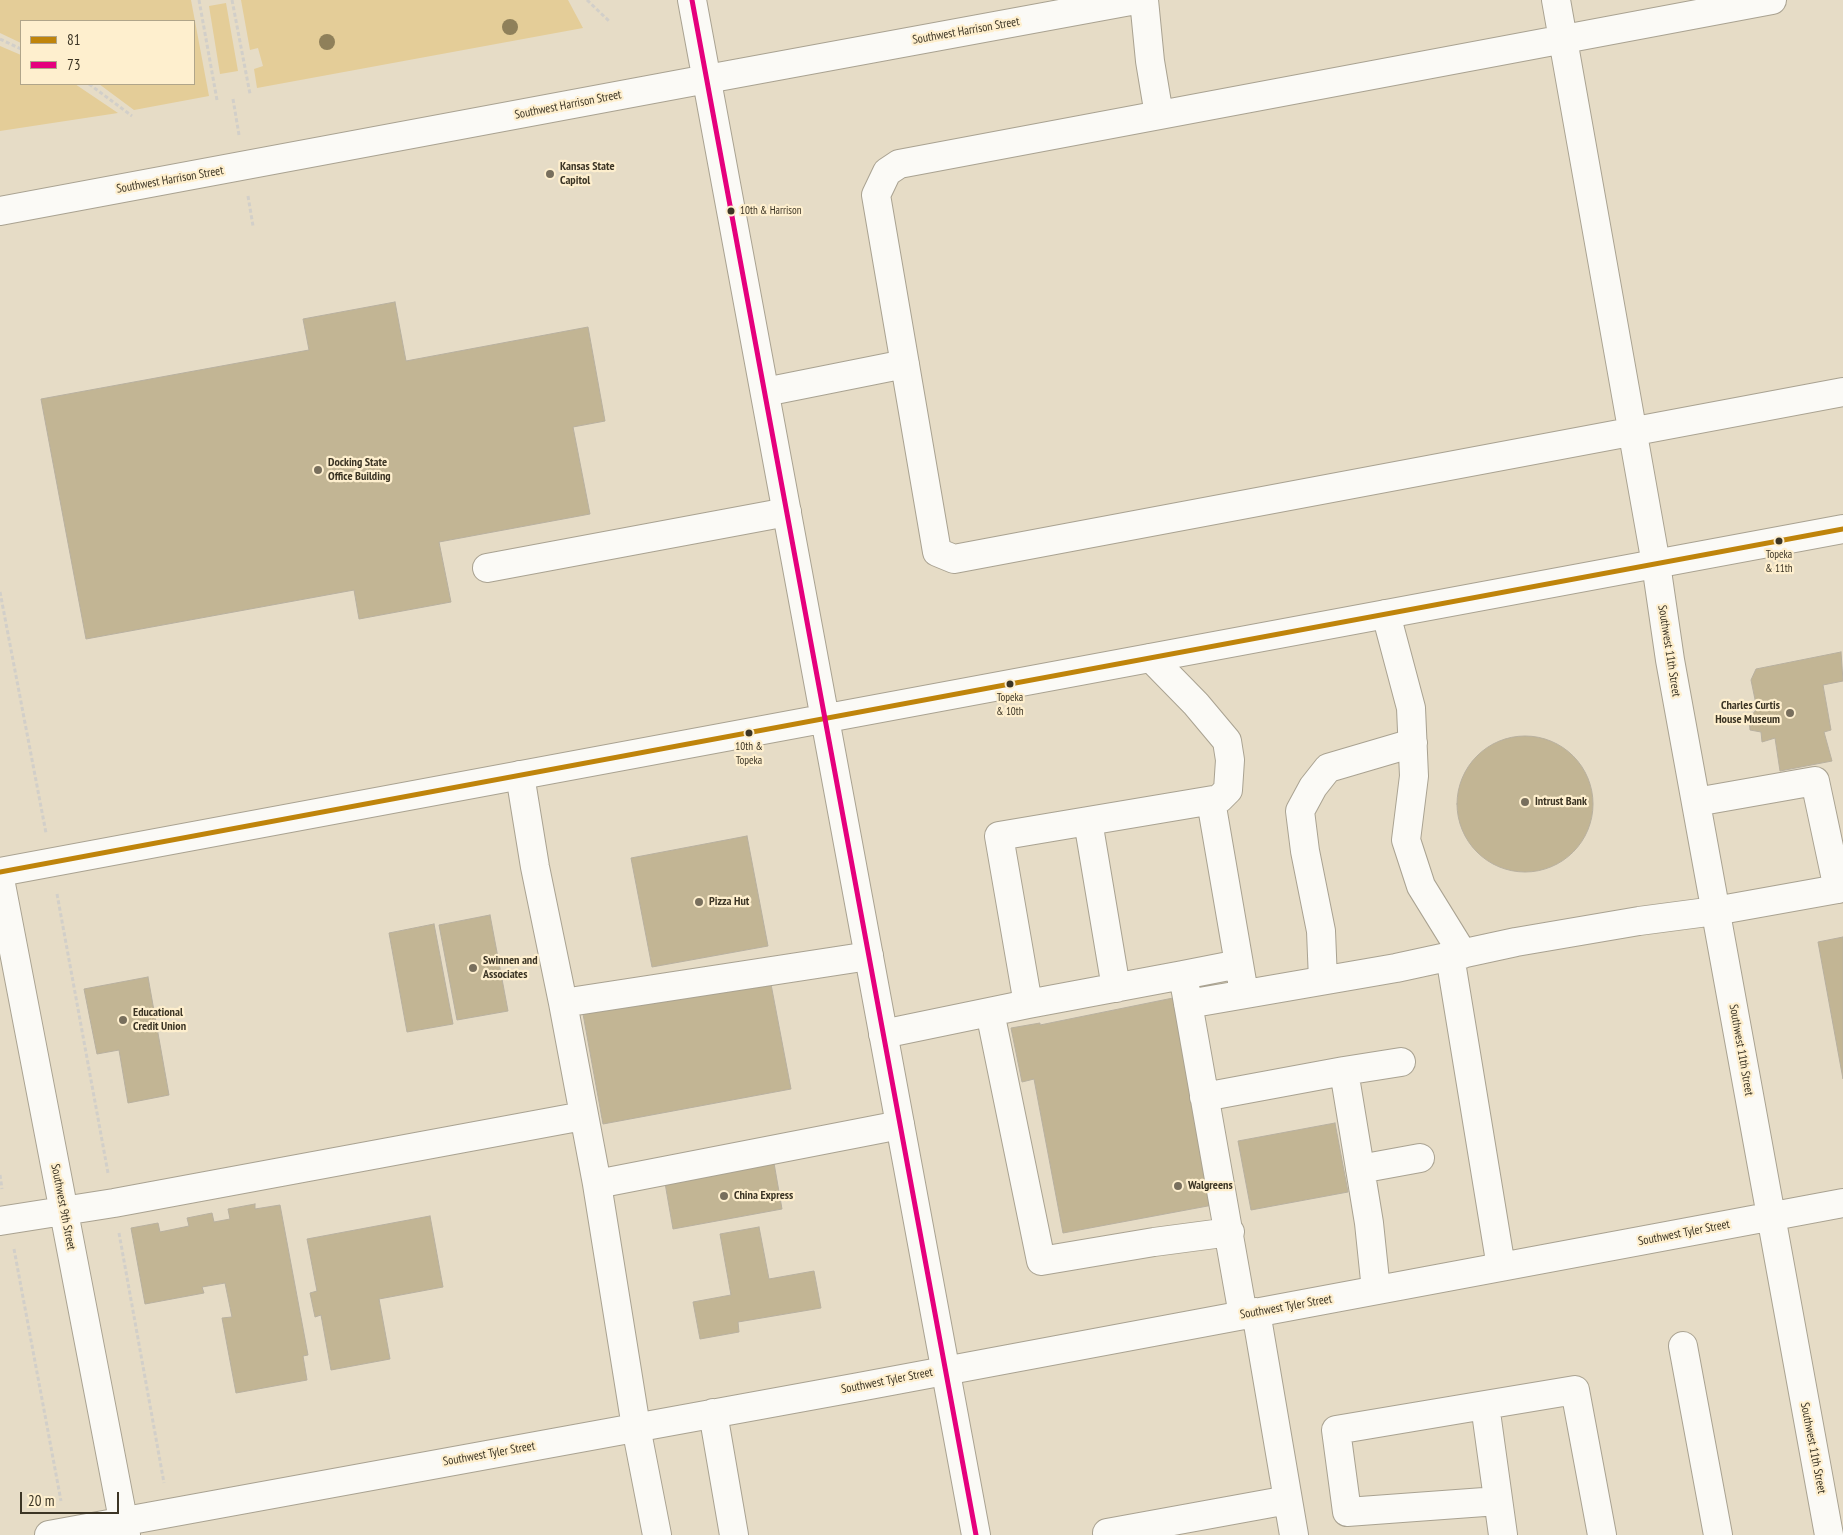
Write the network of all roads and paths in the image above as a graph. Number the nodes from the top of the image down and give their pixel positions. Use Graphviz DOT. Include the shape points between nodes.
graph roads {
  1 [pos="199,0"];
  2 [pos="232,0"];
  3 [pos="587,0"];
  4 [pos="692,0"];
  5 [pos="1136,0"];
  6 [pos="1144,0"];
  7 [pos="1556,0"];
  8 [pos="1772,0"];
  9 [pos="609,22"];
  10 [pos="0,39"];
  11 [pos="1563,39"];
  12 [pos="20,49"];
  13 [pos="706,79"];
  14 [pos="90,85"];
  15 [pos="250,94"];
  16 [pos="217,100"];
  17 [pos="1159,115"];
  18 [pos="132,116"];
  19 [pos="0,211"];
  20 [pos="905,364"];
  21 [pos="765,392"];
  22 [pos="1843,392"];
  23 [pos="1632,432"];
  24 [pos="787,512"];
  25 [pos="1843,530"];
  26 [pos="1656,564"];
  27 [pos="486,568"];
  28 [pos="0,592"];
  29 [pos="1386,614"];
  30 [pos="1151,658"];
  31 [pos="825,719"];
  32 [pos="1413,743"];
  33 [pos="520,775"];
  34 [pos="1211,801"];
  35 [pos="1696,802"];
  36 [pos="1088,821"];
  37 [pos="51,862"];
  38 [pos="0,872"];
  39 [pos="0,880"];
  40 [pos="1840,888"];
  41 [pos="1715,911"];
  42 [pos="1456,955"];
  43 [pos="869,956"];
  44 [pos="1239,964"];
  45 [pos="1183,975"];
  46 [pos="1323,980"];
  47 [pos="1116,988"];
  48 [pos="1244,993"];
  49 [pos="563,1003"];
  50 [pos="1028,1004"];
  51 [pos="1188,1004"];
  52 [pos="990,1012"];
  53 [pos="883,1034"];
  54 [pos="1401,1062"];
  55 [pos="1344,1071"];
  56 [pos="1204,1097"];
  57 [pos="584,1116"];
  58 [pos="900,1125"];
  59 [pos="1420,1158"];
  60 [pos="1360,1169"];
  61 [pos="0,1174"];
  62 [pos="597,1184"];
  63 [pos="114,1203"];
  64 [pos="1843,1203"];
  65 [pos="63,1210"];
  66 [pos="1770,1217"];
  67 [pos="4,1220"];
  68 [pos="1217,1229"];
  69 [pos="1501,1267"];
  70 [pos="1376,1290"];
  71 [pos="1250,1313"];
  72 [pos="1683,1346"];
  73 [pos="945,1370"];
  74 [pos="1485,1405"];
  75 [pos="713,1413"];
  76 [pos="636,1427"];
  77 [pos="1288,1500"];
  78 [pos="1498,1501"];
  79 [pos="169,1513"];
  80 [pos="125,1528"];
  81 [pos="58,1533"];
  82 [pos="1107,1533"];
  83 [pos="1843,1534"];
  84 [pos="657,1535"];
  85 [pos="734,1535"];
  86 [pos="976,1535"];
  87 [pos="1294,1535"];
  88 [pos="1503,1535"];
  89 [pos="1602,1535"];
  90 [pos="1718,1535"];
  91 [pos="1829,1535"];
  92 [pos="1835,1535"];
  1 -- 16 [label="path"];
  2 -- 15 [label="path"];
  3 -- 9 [label="path"];
  4 -- 13 [label="main road"];
  5 -- 13 [label="main road, Southwest Harrison Street"];
  6 -- 17 [label="main road"];
  7 -- 11 [label="main road, Southwest 11th Street"];
  8 -- 11 [label="main road"];
  10 -- 12 [label="path"];
  11 -- 17 [label="main road"];
  11 -- 23 [label="main road, Southwest 11th Street"];
  13 -- 19 [label="main road, Southwest Harrison Street"];
  13 -- 21 [label="main road"];
  14 -- 18 [label="path"];
  17 -- 20 [label="main road" via="899,164 887,172 876,195"];
  20 -- 21 [label="main road"];
  20 -- 23 [label="main road" via="937,552 954,559"];
  21 -- 24 [label="main road"];
  22 -- 23 [label="main road"];
  23 -- 26 [label="main road, Southwest 11th Street"];
  24 -- 27 [label="main road"];
  24 -- 31 [label="main road"];
  25 -- 26 [label="main road"];
  26 -- 29 [label="main road"];
  26 -- 35 [label="main road, Southwest 11th Street"];
  28 -- 37 [label="path"];
  29 -- 30 [label="main road"];
  29 -- 32 [label="main road" via="1411,708"];
  30 -- 31 [label="main road"];
  30 -- 34 [label="main road" via="1196,704 1227,742 1230,760 1228,790 1219,799"];
  31 -- 33 [label="main road"];
  31 -- 43 [label="main road"];
  32 -- 42 [label="main road" via="1414,776 1406,840 1421,886"];
  32 -- 46 [label="main road" via="1328,768 1300,811 1322,931"];
  33 -- 37 [label="main road"];
  33 -- 49 [label="main road"];
  34 -- 36 [label="main road"];
  34 -- 44 [label="main road"];
  35 -- 40 [label="main road" via="1815,782"];
  35 -- 41 [label="main road, Southwest 11th Street"];
  36 -- 47 [label="main road"];
  36 -- 50 [label="main road" via="999,836"];
  37 -- 38 [label="main road"];
  37 -- 63 [label="path"];
  39 -- 65 [label="main road, Southwest 9th Street"];
  40 -- 41 [label="main road"];
  41 -- 42 [label="main road" via="1516,942"];
  41 -- 66 [label="main road, Southwest 11th Street"];
  42 -- 46 [label="main road"];
  42 -- 69 [label="main road"];
  43 -- 49 [label="main road"];
  43 -- 53 [label="main road"];
  44 -- 45 [label="main road"];
  44 -- 48 [label="main road"];
  45 -- 47 [label="main road"];
  45 -- 51 [label="main road"];
  46 -- 48 [label="main road"];
  47 -- 50 [label="main road"];
  48 -- 51 [label="main road"];
  49 -- 57 [label="main road"];
  50 -- 52 [label="main road"];
  51 -- 56 [label="main road"];
  52 -- 53 [label="main road"];
  52 -- 68 [label="main road" via="1040,1261 1159,1236"];
  53 -- 58 [label="main road"];
  54 -- 55 [label="main road"];
  55 -- 56 [label="main road"];
  55 -- 60 [label="main road"];
  56 -- 68 [label="main road"];
  57 -- 62 [label="main road"];
  57 -- 63 [label="main road"];
  58 -- 62 [label="main road"];
  58 -- 73 [label="main road"];
  59 -- 60 [label="main road"];
  60 -- 70 [label="main road"];
  61 -- 67 [label="path"];
  62 -- 76 [label="main road"];
  63 -- 65 [label="main road"];
  63 -- 79 [label="path"];
  64 -- 66 [label="main road, Southwest Tyler Street"];
  65 -- 67 [label="main road"];
  65 -- 80 [label="main road, Southwest 9th Street"];
  66 -- 69 [label="main road, Southwest Tyler Street"];
  66 -- 91 [label="main road, Southwest 11th Street"];
  67 -- 81 [label="path"];
  68 -- 71 [label="main road"];
  69 -- 70 [label="main road, Southwest Tyler Street"];
  70 -- 71 [label="main road, Southwest Tyler Street"];
  71 -- 73 [label="main road, Southwest Tyler Street"];
  71 -- 77 [label="main road"];
  72 -- 90 [label="main road"];
  73 -- 75 [label="main road, Southwest Tyler Street"];
  73 -- 86 [label="main road"];
  74 -- 78 [label="main road"];
  74 -- 78 [label="main road" via="1336,1430 1347,1512"];
  74 -- 89 [label="main road" via="1575,1390"];
  75 -- 76 [label="main road, Southwest Tyler Street"];
  75 -- 85 [label="main road"];
  76 -- 79 [label="main road, Southwest Tyler Street"];
  76 -- 84 [label="main road"];
  77 -- 82 [label="main road"];
  77 -- 87 [label="main road"];
  78 -- 88 [label="main road"];
  79 -- 80 [label="main road, Southwest Tyler Street"];
  80 -- 81 [label="main road, Southwest Tyler Street"];
  83 -- 92 [label="main road"];
}
